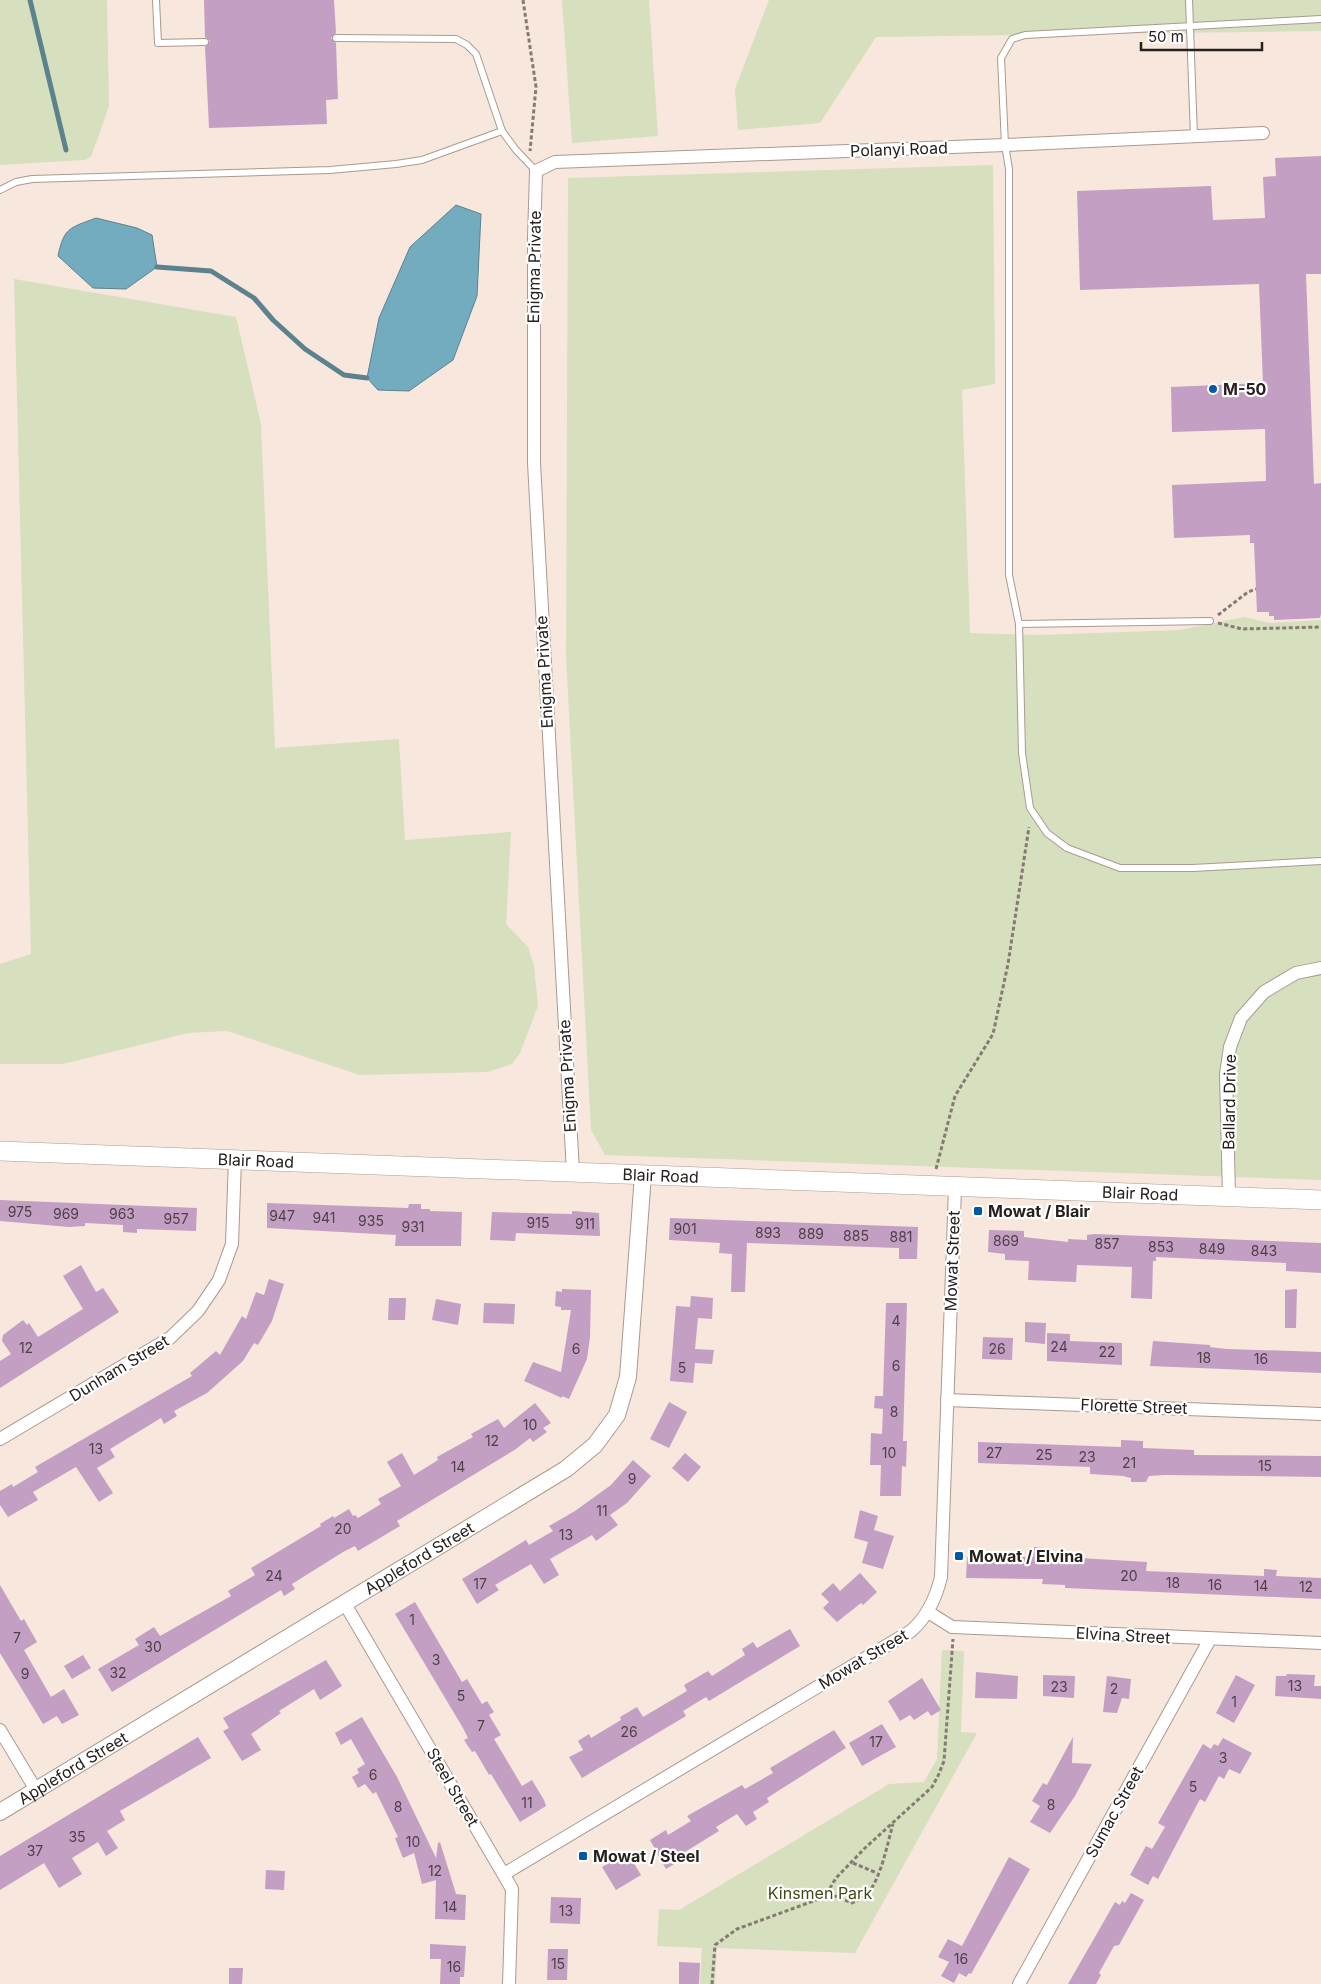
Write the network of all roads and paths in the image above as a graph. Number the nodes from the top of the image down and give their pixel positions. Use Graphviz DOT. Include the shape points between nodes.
graph roads {
  1 [pos="156,0"];
  2 [pos="524,0"];
  3 [pos="1189,0"];
  4 [pos="1321,19"];
  5 [pos="1191,27"];
  6 [pos="336,38"];
  7 [pos="205,42"];
  8 [pos="502,131"];
  9 [pos="1263,133"];
  10 [pos="1194,137"];
  11 [pos="1005,145"];
  12 [pos="536,171"];
  13 [pos="0,190"];
  14 [pos="1256,588"];
  15 [pos="1210,621"];
  16 [pos="1019,624"];
  17 [pos="1321,627"];
  18 [pos="1030,808"];
  19 [pos="1321,861"];
  20 [pos="1321,968"];
  21 [pos="0,1151"];
  22 [pos="235,1159"];
  23 [pos="573,1172"];
  24 [pos="642,1175"];
  25 [pos="932,1187"];
  26 [pos="955,1188"];
  27 [pos="1229,1196"];
  28 [pos="1321,1200"];
  29 [pos="947,1400"];
  30 [pos="1321,1414"];
  31 [pos="0,1439"];
  32 [pos="345,1604"];
  33 [pos="928,1612"];
  34 [pos="954,1627"];
  35 [pos="1210,1639"];
  36 [pos="1321,1643"];
  37 [pos="0,1730"];
  38 [pos="36,1790"];
  39 [pos="0,1812"];
  40 [pos="893,1823"];
  41 [pos="852,1863"];
  42 [pos="504,1874"];
  43 [pos="877,1874"];
  44 [pos="827,1893"];
  45 [pos="509,1984"];
  46 [pos="712,1984"];
  47 [pos="1019,1984"];
  1 -- 7 [label="lane" via="158,43"];
  2 -- 12 [label="path" via="536,87 530,152"];
  3 -- 5 [label="lane"];
  4 -- 5 [label="lane"];
  5 -- 10 [label="lane"];
  5 -- 11 [label="lane" via="1024,35 1012,39 1001,58"];
  6 -- 8 [label="lane" via="456,39 467,45 476,54"];
  8 -- 12 [label="lane"];
  8 -- 13 [label="lane" via="422,160 396,164 282,172 32,179"];
  9 -- 10 [label="street, Polanyi Road"];
  10 -- 11 [label="street, Polanyi Road"];
  11 -- 12 [label="street, Polanyi Road" via="555,162"];
  11 -- 16 [label="lane" via="1009,169 1008,546 1009,575"];
  12 -- 23 [label="street, Enigma Private" via="534,463"];
  14 -- 15 [label="path"];
  15 -- 16 [label="lane"];
  15 -- 17 [label="path" via="1242,629"];
  16 -- 18 [label="lane" via="1022,753"];
  18 -- 19 [label="lane" via="1047,833 1067,848 1120,868 1193,868"];
  18 -- 25 [label="path" via="1029,836 993,1034 955,1096"];
  20 -- 27 [label="street, Ballard Drive" via="1296,973 1264,992 1241,1018 1230,1047 1226,1074"];
  21 -- 22 [label="main road, Blair Road"];
  22 -- 23 [label="main road, Blair Road"];
  22 -- 31 [label="street, Dunham Street" via="232,1244 219,1280 198,1311 170,1338"];
  23 -- 24 [label="main road, Blair Road"];
  24 -- 25 [label="main road, Blair Road"];
  24 -- 32 [label="street, Appleford Street" via="628,1377 617,1415 595,1445 566,1469"];
  25 -- 26 [label="main road, Blair Road"];
  26 -- 27 [label="main road, Blair Road"];
  26 -- 29 [label="street, Mowat Street"];
  27 -- 28 [label="main road, Blair Road"];
  29 -- 30 [label="street, Florette Street"];
  29 -- 33 [label="street, Mowat Street" via="941,1577"];
  32 -- 38 [label="street, Appleford Street"];
  32 -- 42 [label="street, Steel Street"];
  33 -- 34 [label="street, Elvina Street"];
  33 -- 42 [label="street, Mowat Street" via="911,1631"];
  34 -- 35 [label="street, Elvina Street"];
  34 -- 40 [label="path" via="944,1761 932,1787"];
  35 -- 36 [label="street, Elvina Street"];
  35 -- 47 [label="street, Sumac Street"];
  37 -- 38 [label="street"];
  38 -- 39 [label="street, Appleford Street"];
  40 -- 41 [label="path"];
  40 -- 43 [label="path"];
  41 -- 43 [label="path"];
  41 -- 44 [label="path" via="836,1878"];
  42 -- 45 [label="street, Steel Street" via="512,1889"];
  43 -- 44 [label="path" via="870,1891 852,1903"];
  44 -- 46 [label="path" via="819,1899 737,1929 715,1944"];
}
